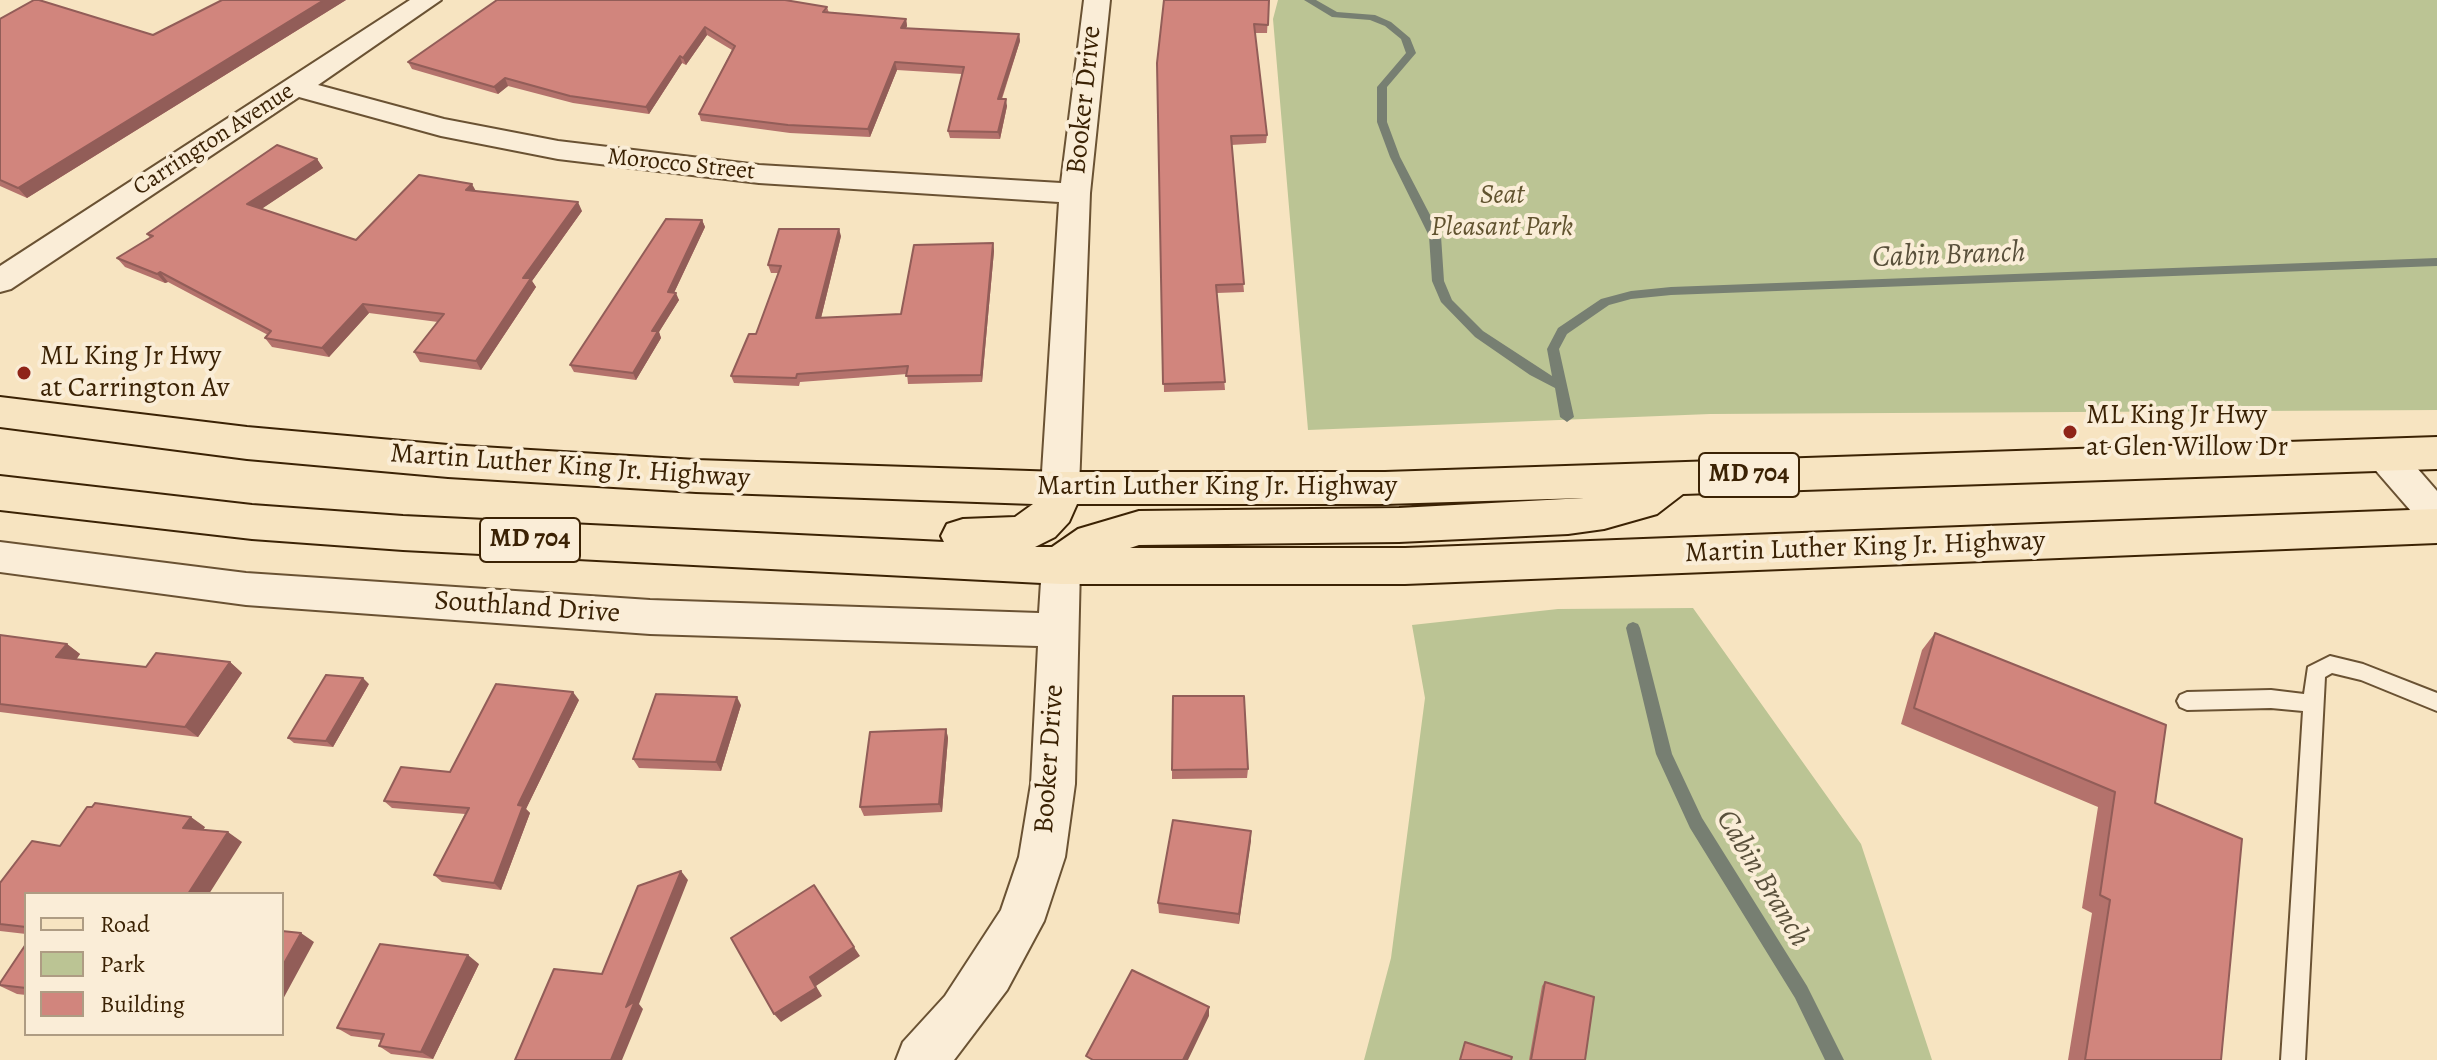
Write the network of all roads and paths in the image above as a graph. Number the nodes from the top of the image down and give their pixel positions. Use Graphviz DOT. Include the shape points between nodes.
graph roads {
  1 [pos="428,0"];
  2 [pos="1087,1"];
  3 [pos="294,87"];
  4 [pos="1075,193"];
  5 [pos="0,281"];
  6 [pos="0,412"];
  7 [pos="2437,453"];
  8 [pos="2384,455"];
  9 [pos="1683,477"];
  10 [pos="1060,488"];
  11 [pos="0,493"];
  12 [pos="2437,516"];
  13 [pos="2437,526"];
  14 [pos="538,541"];
  15 [pos="0,557"];
  16 [pos="1061,566"];
  17 [pos="1057,630"];
  18 [pos="2187,701"];
  19 [pos="2437,702"];
  20 [pos="2312,703"];
  21 [pos="921,1060"];
  22 [pos="2293,1060"];
  1 -- 3 [label="street, Carrington Avenue"];
  2 -- 4 [label="street, Booker Drive"];
  3 -- 4 [label="street, Morocco Street" via="441,127 572,152 789,176"];
  3 -- 5 [label="street, Carrington Avenue"];
  4 -- 10 [label="street, Booker Drive"];
  6 -- 10 [label="main road, Martin Luther King Jr. Highway / MD 704" via="448,461 711,477"];
  7 -- 8 [label="main road, Martin Luther King Jr. Highway / MD 704"];
  8 -- 9 [label="main road, Martin Luther King Jr. Highway / MD 704"];
  8 -- 12 [label="street"];
  9 -- 10 [label="main road, Martin Luther King Jr. Highway / MD 704" via="1385,488"];
  9 -- 16 [label="main road" via="1642,502 1568,517 1139,528 1094,541"];
  10 -- 14 [label="main road" via="1054,510 1020,534 973,537 640,522 568,528"];
  11 -- 14 [label="main road, Martin Luther King Jr. Highway / MD 704" via="252,522"];
  13 -- 16 [label="main road, Martin Luther King Jr. Highway / MD 704" via="1405,566"];
  14 -- 16 [label="main road, Martin Luther King Jr. Highway / MD 704"];
  15 -- 17 [label="street, Southland Drive" via="246,589 650,617"];
  16 -- 17 [label="street, Booker Drive"];
  17 -- 21 [label="street, Booker Drive" via="1053,784 1042,857 1021,921 962,1013"];
  18 -- 20 [label="lane"];
  19 -- 20 [label="lane" via="2330,664 2315,673"];
  20 -- 22 [label="lane"];
}
